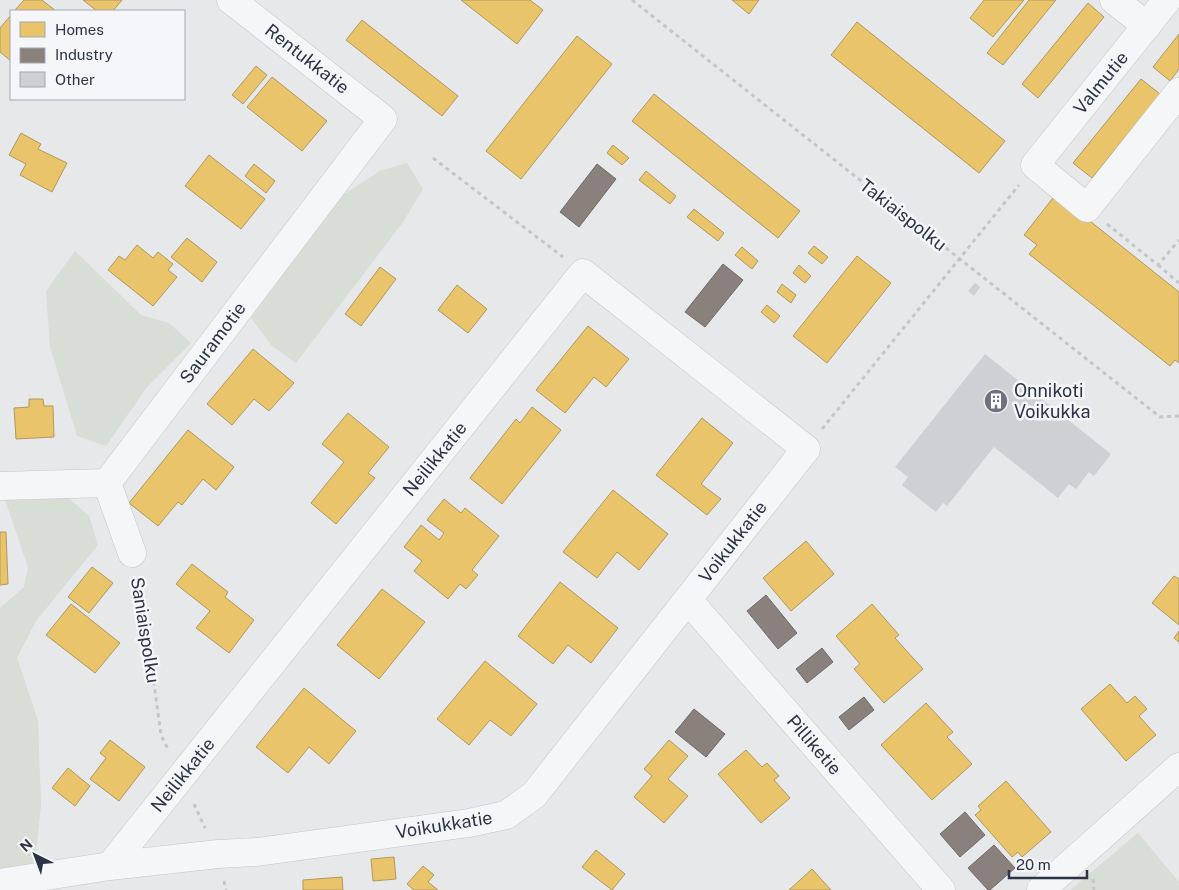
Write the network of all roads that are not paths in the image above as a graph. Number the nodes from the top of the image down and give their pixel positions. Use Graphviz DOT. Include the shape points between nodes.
graph roads {
  1 [pos="231,0"];
  2 [pos="1114,0"];
  3 [pos="1167,0"];
  4 [pos="1147,26"];
  5 [pos="1179,92"];
  6 [pos="383,119"];
  7 [pos="806,449"];
  8 [pos="107,482"];
  9 [pos="0,486"];
  10 [pos="132,554"];
  11 [pos="688,600"];
  12 [pos="1179,767"];
  13 [pos="110,866"];
  14 [pos="0,883"];
  15 [pos="941,890"];
  16 [pos="1041,890"];
  1 -- 6 [label="street, Rentukkatie"];
  2 -- 4 [label="street"];
  3 -- 4 [label="street, Valmutie"];
  4 -- 5 [label="street, Valmutie" via="1035,165 1087,208"];
  6 -- 8 [label="street, Sauramotie"];
  7 -- 11 [label="street, Voikukkatie"];
  7 -- 13 [label="street, Neilikkatie" via="583,273"];
  8 -- 9 [label="street"];
  8 -- 10 [label="street, Saniaispolku"];
  11 -- 13 [label="street, Voikukkatie" via="534,795 506,815 257,852"];
  11 -- 15 [label="street, Pilliketie"];
  12 -- 16 [label="street"];
  13 -- 14 [label="street, Voikukkatie"];
}
